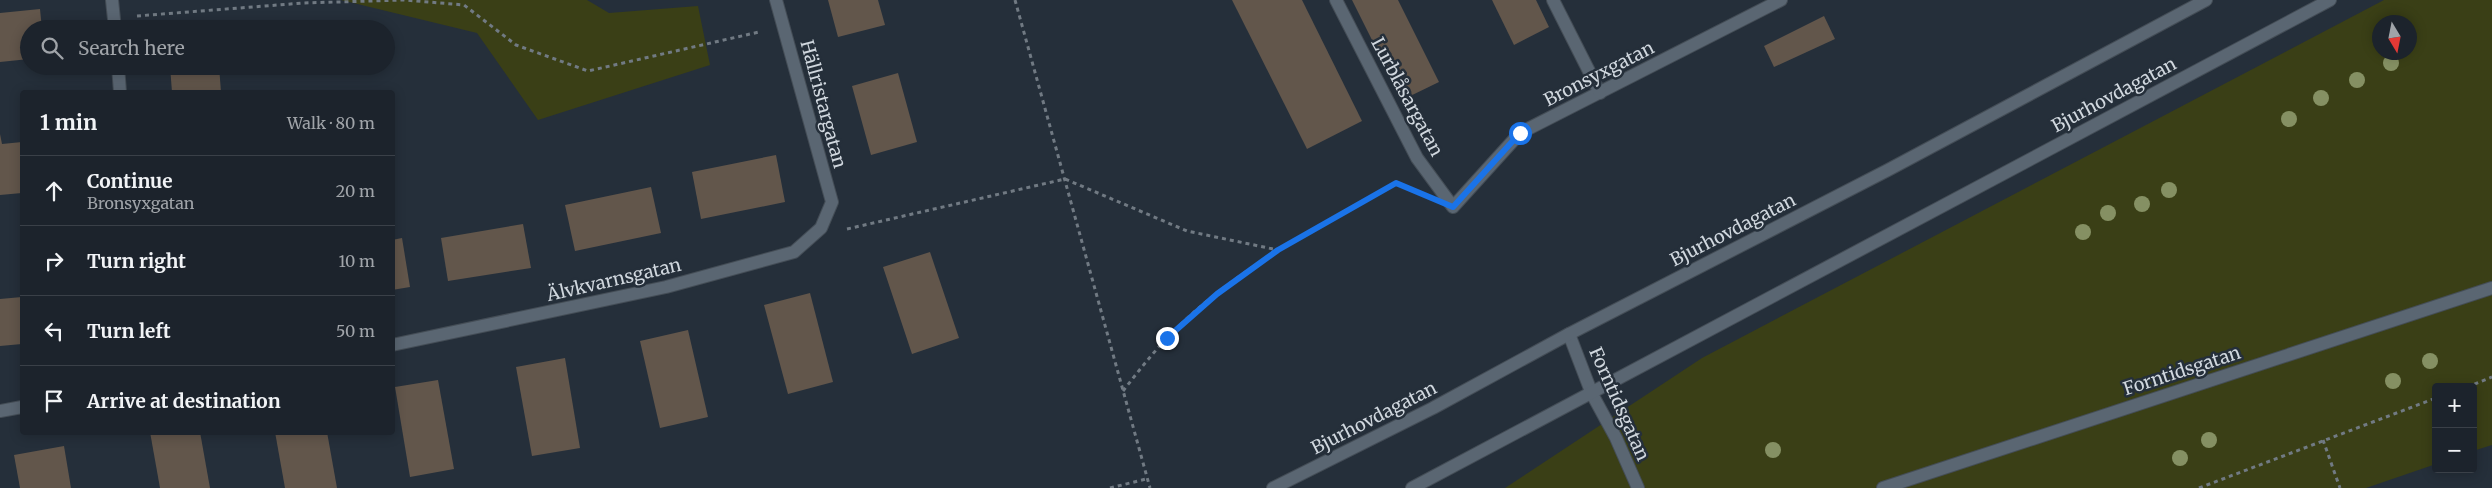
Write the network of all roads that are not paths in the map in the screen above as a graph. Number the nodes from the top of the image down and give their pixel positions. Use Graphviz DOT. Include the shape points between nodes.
graph roads {
  1 [pos="112,0"];
  2 [pos="776,0"];
  3 [pos="1336,0"];
  4 [pos="1553,0"];
  5 [pos="1781,0"];
  6 [pos="2206,0"];
  7 [pos="2330,0"];
  8 [pos="114,20"];
  9 [pos="119,75"];
  10 [pos="120,90"];
  11 [pos="1600,93"];
  12 [pos="1453,207"];
  13 [pos="824,222"];
  14 [pos="2492,288"];
  15 [pos="1569,334"];
  16 [pos="395,344"];
  17 [pos="1592,394"];
  18 [pos="20,407"];
  19 [pos="0,411"];
  20 [pos="1273,488"];
  21 [pos="1412,488"];
  22 [pos="1638,488"];
  23 [pos="1883,488"];
  1 -- 8 [label="street"];
  2 -- 13 [label="street, Hällristargatan" via="832,202"];
  3 -- 12 [label="street, Lurblåsargatan" via="1418,158"];
  4 -- 11 [label="street"];
  5 -- 11 [label="street, Bronsyxgatan"];
  6 -- 15 [label="street, Bjurhovdagatan" via="1888,170"];
  7 -- 17 [label="street, Bjurhovdagatan"];
  9 -- 10 [label="street"];
  11 -- 12 [label="street, Bronsyxgatan" via="1520,133"];
  13 -- 16 [label="street, Älvkvarnsgatan" via="794,252 666,287"];
  14 -- 23 [label="street, Forntidsgatan"];
  15 -- 17 [label="street, Forntidsgatan"];
  15 -- 20 [label="street, Bjurhovdagatan" via="1433,408"];
  17 -- 21 [label="street, Bjurhovdagatan"];
  17 -- 22 [label="street, Forntidsgatan"];
  18 -- 19 [label="street"];
}
